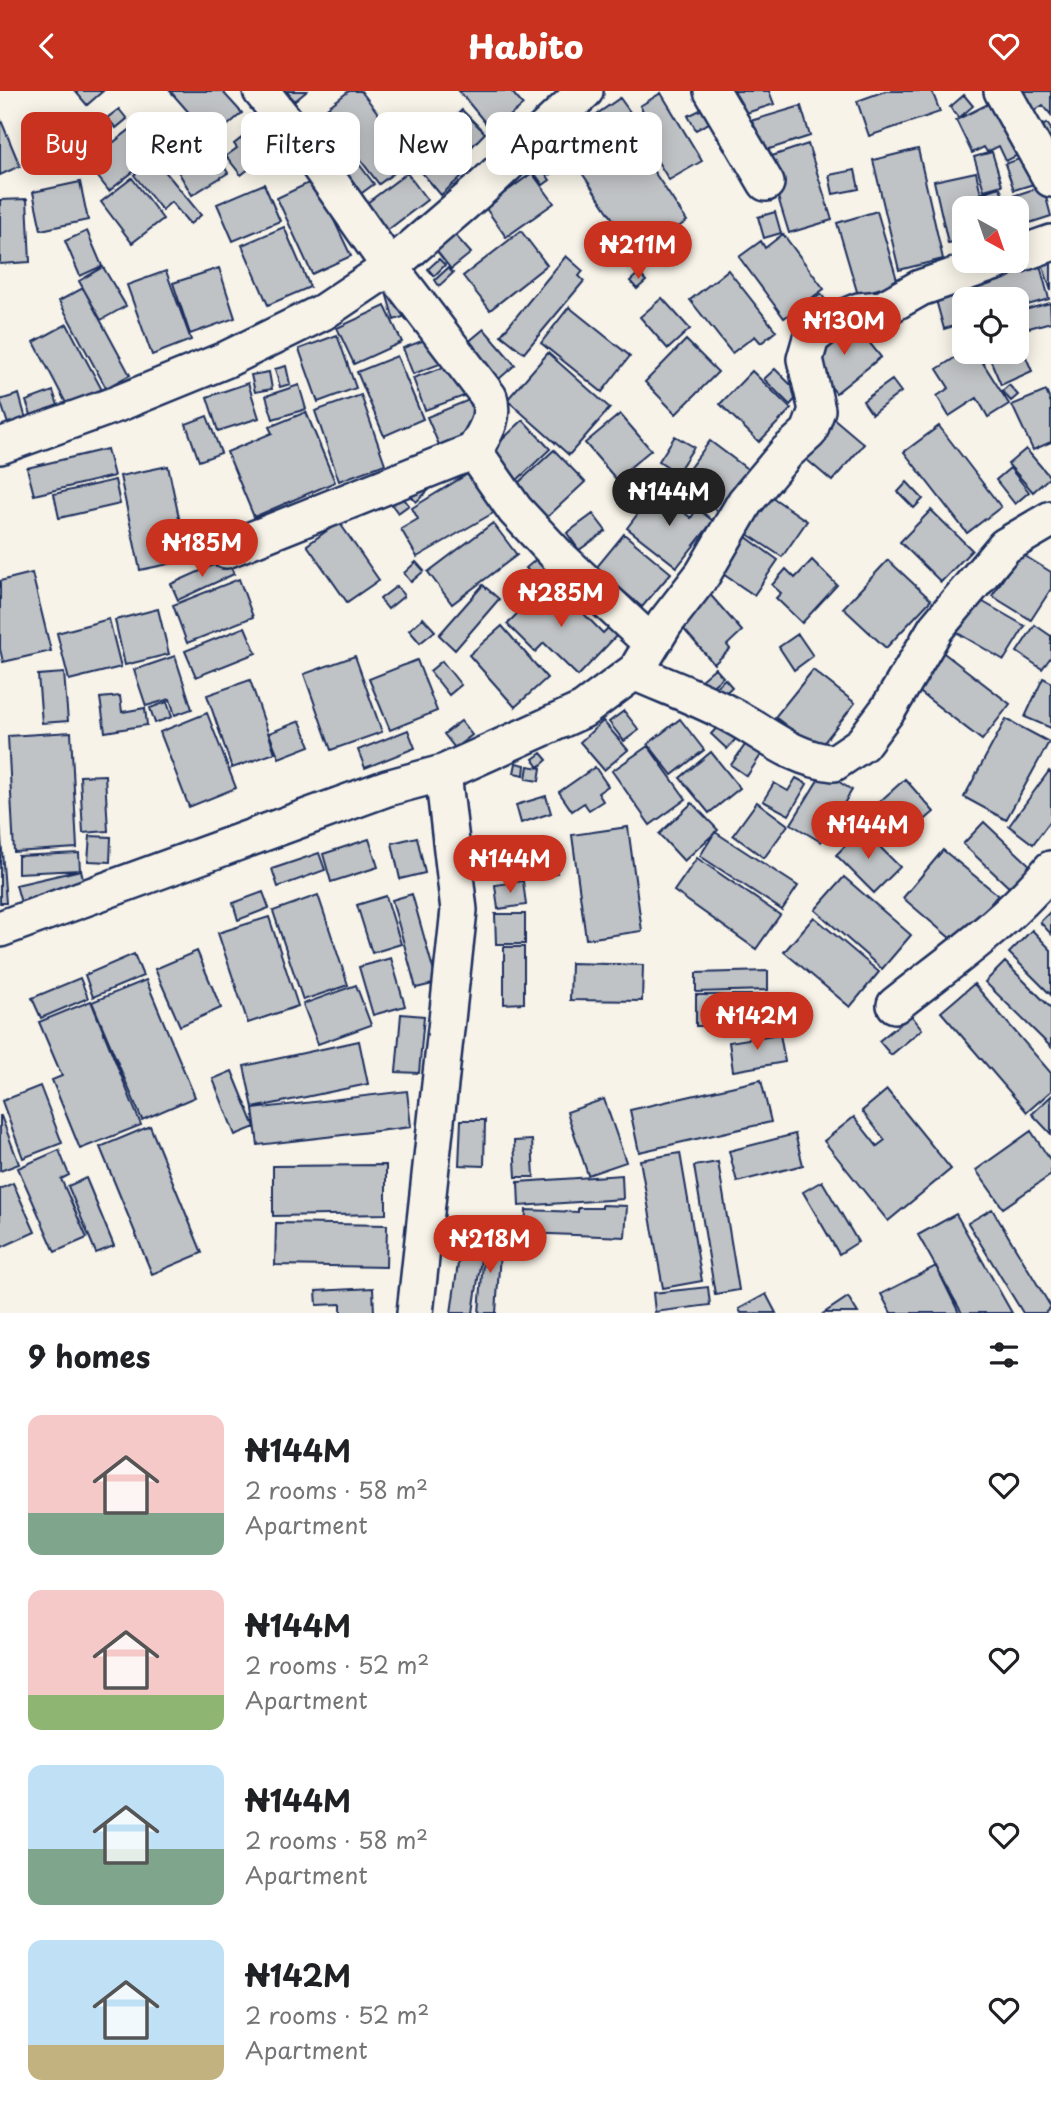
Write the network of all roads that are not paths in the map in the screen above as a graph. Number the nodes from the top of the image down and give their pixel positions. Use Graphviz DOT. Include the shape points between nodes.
graph roads {
  1 [pos="261,91"];
  2 [pos="585,91"];
  3 [pos="712,91"];
  4 [pos="1003,91"];
  5 [pos="1051,179"];
  6 [pos="766,183"];
  7 [pos="1051,243"];
  8 [pos="1029,251"];
  9 [pos="390,267"];
  10 [pos="963,273"];
  11 [pos="0,446"];
  12 [pos="474,451"];
  13 [pos="1051,519"];
  14 [pos="226,550"];
  15 [pos="643,658"];
  16 [pos="443,773"];
  17 [pos="1051,869"];
  18 [pos="0,929"];
  19 [pos="895,1005"];
  20 [pos="415,1313"];
  1 -- 9 [label="street"];
  2 -- 9 [label="street"];
  3 -- 6 [label="street"];
  4 -- 5 [label="street"];
  7 -- 8 [label="street"];
  9 -- 11 [label="street" via="323,312 225,360"];
  9 -- 12 [label="street" via="489,397 493,412"];
  10 -- 15 [label="street" via="919,288 883,309 859,311 830,323 811,338 805,359 817,410 809,432 745,502 703,574"];
  12 -- 14 [label="street"];
  12 -- 15 [label="street" via="515,510"];
  13 -- 15 [label="street" via="1005,546 936,628 862,744 834,763 789,751"];
  15 -- 16 [label="street" via="583,710"];
  16 -- 18 [label="street" via="387,788"];
  16 -- 20 [label="street" via="459,910"];
  17 -- 19 [label="street" via="1032,892"];
}
